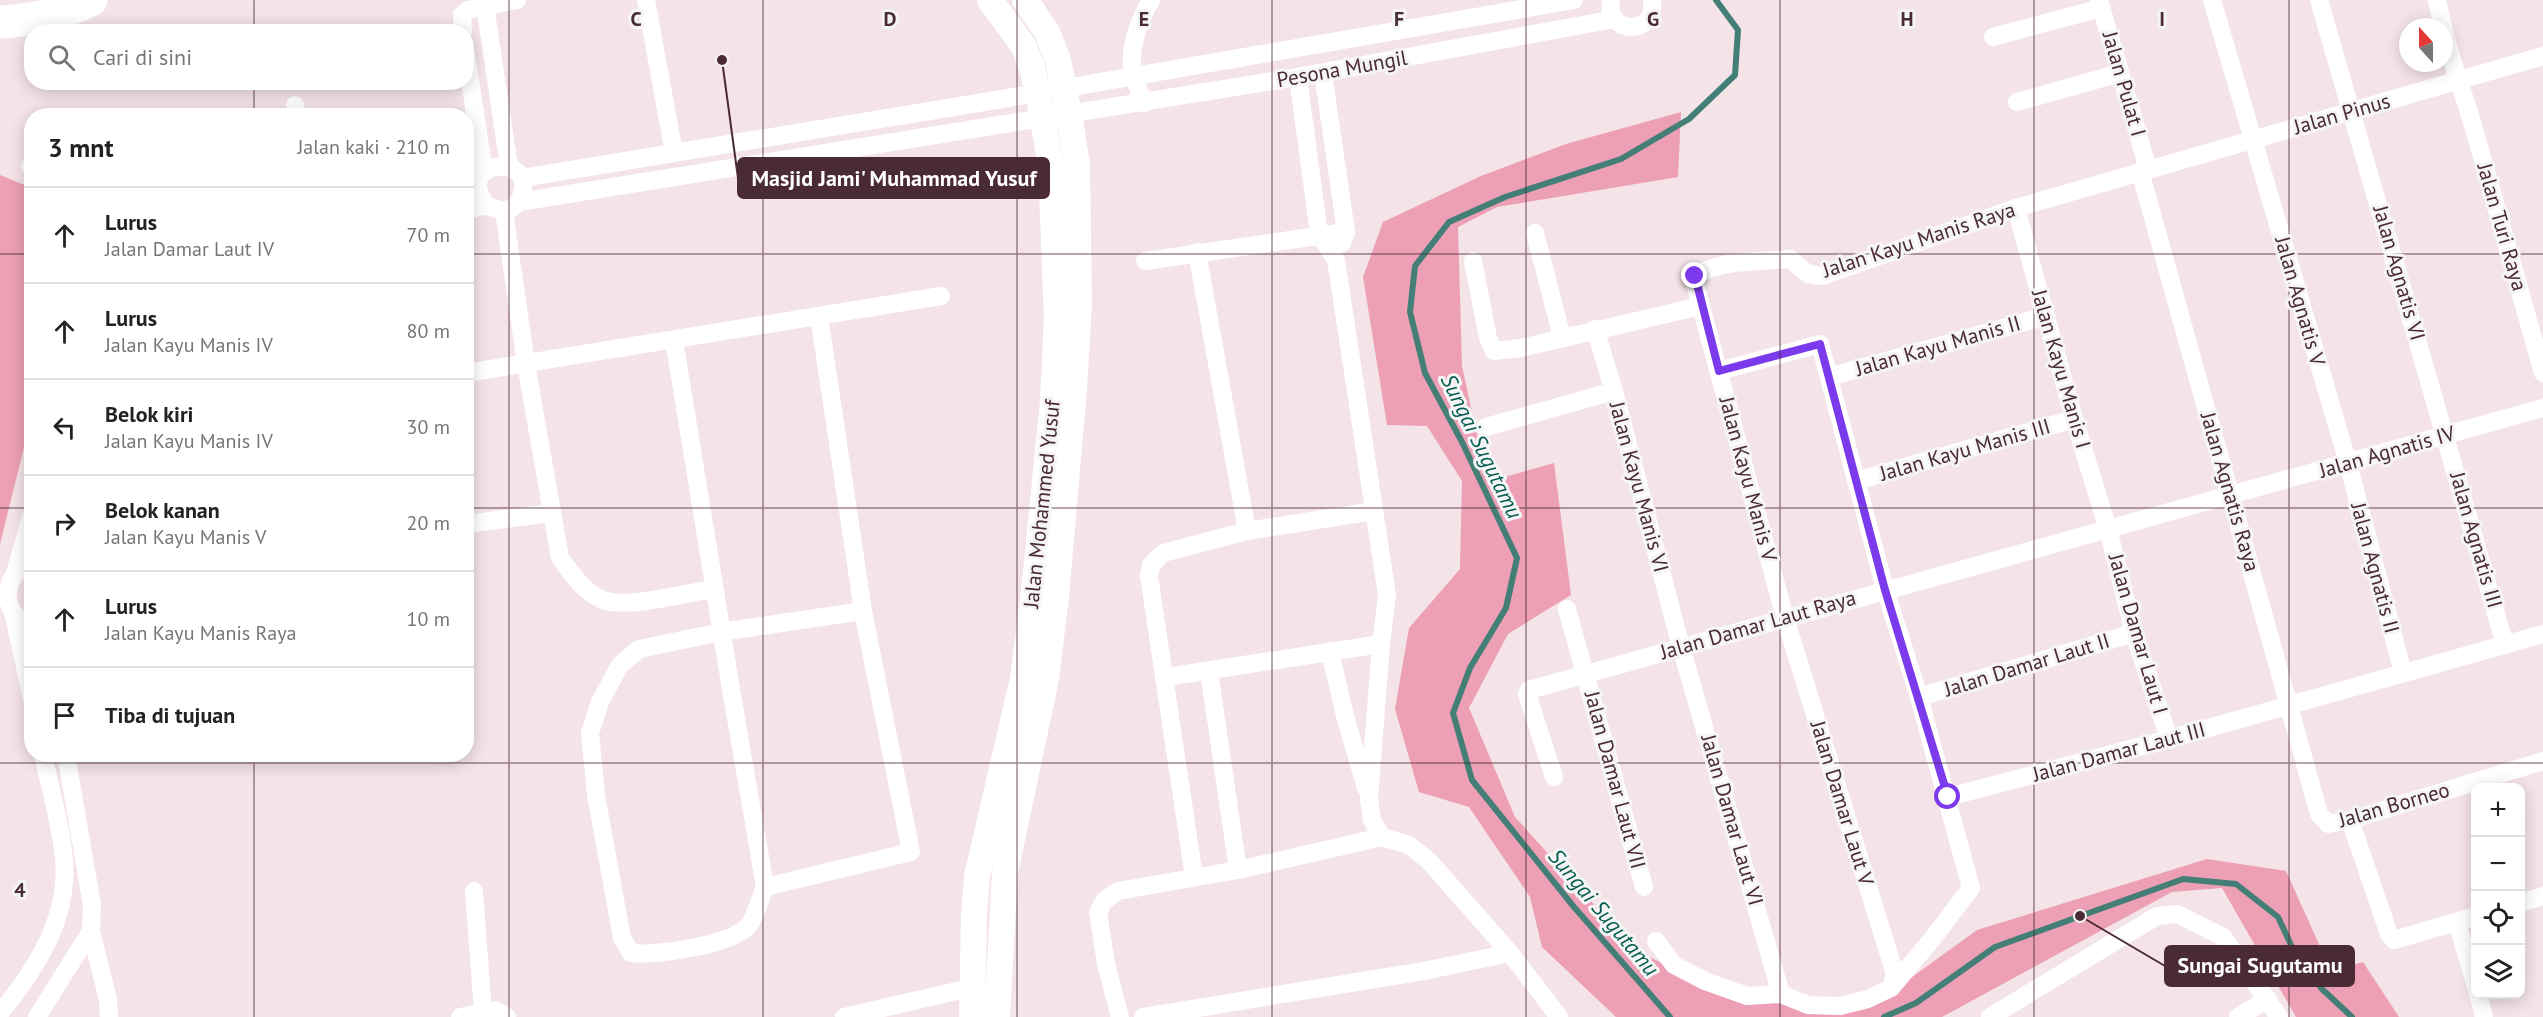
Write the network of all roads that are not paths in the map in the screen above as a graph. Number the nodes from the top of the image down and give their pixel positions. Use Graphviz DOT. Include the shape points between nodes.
graph roads {
  1 [pos="91,0"];
  2 [pos="517,0"];
  3 [pos="646,0"];
  4 [pos="990,0"];
  5 [pos="1025,0"];
  6 [pos="1151,0"];
  7 [pos="1574,0"];
  8 [pos="1611,0"];
  9 [pos="1652,0"];
  10 [pos="2212,0"];
  11 [pos="2319,0"];
  12 [pos="2437,0"];
  13 [pos="2100,4"];
  14 [pos="485,6"];
  15 [pos="2441,18"];
  16 [pos="1615,20"];
  17 [pos="0,22"];
  18 [pos="462,24"];
  19 [pos="1993,37"];
  20 [pos="2543,56"];
  21 [pos="2453,62"];
  22 [pos="1323,73"];
  23 [pos="2120,73"];
  24 [pos="1133,75"];
  25 [pos="1298,77"];
  26 [pos="2458,81"];
  27 [pos="1063,88"];
  28 [pos="469,90"];
  29 [pos="1032,93"];
  30 [pos="1144,102"];
  31 [pos="2017,102"];
  32 [pos="470,108"];
  33 [pos="2352,111"];
  34 [pos="1069,114"];
  35 [pos="901,116"];
  36 [pos="1037,119"];
  37 [pos="2253,139"];
  38 [pos="905,140"];
  39 [pos="674,153"];
  40 [pos="474,155"];
  41 [pos="2144,170"];
  42 [pos="515,172"];
  43 [pos="476,180"];
  44 [pos="503,206"];
  45 [pos="2016,208"];
  46 [pos="474,209"];
  47 [pos="1346,232"];
  48 [pos="1535,233"];
  49 [pos="1319,234"];
  50 [pos="1197,252"];
  51 [pos="1336,260"];
  52 [pos="1145,261"];
  53 [pos="1473,261"];
  54 [pos="941,296"];
  55 [pos="1701,306"];
  56 [pos="819,316"];
  57 [pos="2046,316"];
  58 [pos="2536,321"];
  59 [pos="1595,329"];
  60 [pos="1562,338"];
  61 [pos="674,340"];
  62 [pos="526,364"];
  63 [pos="1719,371"];
  64 [pos="474,372"];
  65 [pos="2543,374"];
  66 [pos="1829,377"];
  67 [pos="1614,391"];
  68 [pos="2543,408"];
  69 [pos="2074,419"];
  70 [pos="1486,427"];
  71 [pos="2446,435"];
  72 [pos="2348,463"];
  73 [pos="1856,481"];
  74 [pos="2231,496"];
  75 [pos="1374,511"];
  76 [pos="552,513"];
  77 [pos="474,523"];
  78 [pos="2108,529"];
  79 [pos="1247,531"];
  80 [pos="23,570"];
  81 [pos="713,589"];
  82 [pos="1885,590"];
  83 [pos="1567,609"];
  84 [pos="863,611"];
  85 [pos="13,612"];
  86 [pos="1785,618"];
  87 [pos="721,632"];
  88 [pos="2134,633"];
  89 [pos="2543,634"];
  90 [pos="1381,644"];
  91 [pos="2505,645"];
  92 [pos="1681,647"];
  93 [pos="1330,651"];
  94 [pos="24,662"];
  95 [pos="1209,671"];
  96 [pos="1586,673"];
  97 [pos="2403,673"];
  98 [pos="1166,677"];
  99 [pos="1919,697"];
  100 [pos="2290,704"];
  101 [pos="2169,740"];
  102 [pos="2543,761"];
  103 [pos="45,762"];
  104 [pos="67,762"];
  105 [pos="1554,777"];
  106 [pos="1948,797"];
  107 [pos="1369,799"];
  108 [pos="2319,814"];
  109 [pos="2350,820"];
  110 [pos="1382,837"];
  111 [pos="1238,870"];
  112 [pos="1194,877"];
  113 [pos="765,887"];
  114 [pos="1644,887"];
  115 [pos="474,891"];
  116 [pos="2543,897"];
  117 [pos="2525,902"];
  118 [pos="2471,917"];
  119 [pos="2457,922"];
  120 [pos="91,931"];
  121 [pos="1656,941"];
  122 [pos="1510,953"];
  123 [pos="2471,973"];
  124 [pos="974,987"];
  125 [pos="1891,988"];
  126 [pos="1781,994"];
  127 [pos="2268,999"];
  128 [pos="2479,999"];
  129 [pos="0,1012"];
  130 [pos="483,1012"];
  131 [pos="1166,1015"];
  132 [pos="37,1017"];
  133 [pos="109,1017"];
  134 [pos="460,1017"];
  135 [pos="507,1017"];
  136 [pos="844,1017"];
  137 [pos="972,1017"];
  138 [pos="997,1017"];
  139 [pos="1120,1017"];
  140 [pos="1143,1017"];
  141 [pos="1559,1017"];
  142 [pos="1990,1017"];
  143 [pos="2238,1017"];
  144 [pos="2279,1017"];
  145 [pos="2484,1017"];
  1 -- 17 [label="highway" via="69,12 37,20"];
  2 -- 14 [label="street"];
  3 -- 39 [label="street"];
  4 -- 29 [label="main road, Jalan Mohammed Yusuf" via="1024,47 1032,67"];
  5 -- 27 [label="main road, Jalan Mohammed Yusuf" via="1047,32"];
  6 -- 24 [label="street" via="1139,20"];
  7 -- 24 [label="street, Pesona Mungil"];
  8 -- 16 [label="street"];
  9 -- 16 [label="street, Pesona Mungil" via="1650,16 1640,25 1626,27"];
  10 -- 37 [label="street, Jalan Agnatis V"];
  11 -- 33 [label="street, Jalan Agnatis VI"];
  12 -- 15 [label="street, Jalan Turi Raya"];
  13 -- 19 [label="street"];
  13 -- 23 [label="street, Jalan Pulat I"];
  14 -- 18 [label="street" via="465,12"];
  14 -- 42 [label="street"];
  16 -- 22 [label="street, Pesona Mungil"];
  20 -- 26 [label="street, Jalan Pinus"];
  21 -- 26 [label="street, Jalan Turi Raya"];
  22 -- 25 [label="street, Pesona Mungil"];
  22 -- 47 [label="street"];
  23 -- 31 [label="street"];
  23 -- 41 [label="street, Jalan Pulat I"];
  24 -- 27 [label="street, Pesona Mungil"];
  24 -- 30 [label="street"];
  25 -- 30 [label="street, Pesona Mungil"];
  25 -- 49 [label="street"];
  26 -- 33 [label="street, Jalan Pinus"];
  26 -- 58 [label="street, Jalan Turi Raya"];
  27 -- 29 [label="street, Pesona Mungil"];
  27 -- 34 [label="main road, Jalan Mohammed Yusuf"];
  28 -- 32 [label="street"];
  29 -- 35 [label="street, Pesona Mungil"];
  29 -- 36 [label="main road, Jalan Mohammed Yusuf"];
  30 -- 34 [label="street, Pesona Mungil"];
  33 -- 37 [label="street, Jalan Pinus"];
  33 -- 71 [label="street, Jalan Agnatis VI"];
  34 -- 36 [label="street, Pesona Mungil"];
  34 -- 138 [label="main road, Jalan Mohammed Yusuf" via="1077,165 1079,223 1075,380 1046,679 1005,873"];
  35 -- 38 [label="street"];
  35 -- 39 [label="street, Pesona Mungil"];
  36 -- 38 [label="street, Pesona Mungil"];
  36 -- 124 [label="main road, Jalan Mohammed Yusuf" via="1051,168 1057,318 1053,401 1023,679 977,876"];
  37 -- 41 [label="street, Jalan Pinus"];
  37 -- 72 [label="street, Jalan Agnatis V"];
  38 -- 44 [label="street, Pesona Mungil"];
  39 -- 42 [label="street, Pesona Mungil"];
  40 -- 43 [label="street"];
  41 -- 45 [label="street, Jalan Kayu Manis Raya"];
  41 -- 74 [label="street, Jalan Agnatis Raya"];
  42 -- 43 [label="street" via="496,165"];
  42 -- 44 [label="street" via="524,190"];
  43 -- 44 [label="street" via="479,196"];
  44 -- 46 [label="street, Pesona Mungil"];
  44 -- 62 [label="street"];
  45 -- 55 [label="street, Jalan Kayu Manis Raya" via="1822,276 1808,274 1790,259 1706,269 1695,276"];
  45 -- 57 [label="street, Jalan Kayu Manis I"];
  47 -- 49 [label="street"];
  47 -- 51 [label="street"];
  48 -- 60 [label="street"];
  49 -- 50 [label="street"];
  49 -- 51 [label="street"];
  50 -- 52 [label="street"];
  50 -- 79 [label="street"];
  51 -- 75 [label="street"];
  53 -- 60 [label="street" via="1494,351"];
  54 -- 56 [label="street"];
  55 -- 59 [label="street"];
  55 -- 63 [label="street, Jalan Kayu Manis V"];
  56 -- 61 [label="street"];
  56 -- 84 [label="street"];
  57 -- 66 [label="street, Jalan Kayu Manis II"];
  57 -- 69 [label="street, Jalan Kayu Manis I"];
  58 -- 65 [label="street, Jalan Turi Raya"];
  59 -- 60 [label="street"];
  59 -- 67 [label="street, Jalan Kayu Manis VI"];
  61 -- 62 [label="street"];
  61 -- 81 [label="street"];
  62 -- 64 [label="street"];
  62 -- 76 [label="street"];
  63 -- 66 [label="street" via="1820,344"];
  63 -- 86 [label="street, Jalan Kayu Manis V"];
  66 -- 73 [label="street"];
  67 -- 70 [label="street"];
  67 -- 92 [label="street, Jalan Kayu Manis VI"];
  68 -- 71 [label="street, Jalan Agnatis IV"];
  69 -- 73 [label="street, Jalan Kayu Manis III"];
  69 -- 78 [label="street, Jalan Kayu Manis I"];
  71 -- 72 [label="street, Jalan Agnatis IV"];
  71 -- 91 [label="street, Jalan Agnatis III"];
  72 -- 74 [label="street, Jalan Agnatis IV"];
  72 -- 97 [label="street, Jalan Agnatis II"];
  73 -- 82 [label="street"];
  74 -- 78 [label="street, Jalan Damar Laut Raya"];
  74 -- 100 [label="street, Jalan Agnatis Raya"];
  75 -- 79 [label="street"];
  75 -- 90 [label="street" via="1387,595"];
  76 -- 77 [label="street"];
  76 -- 81 [label="street" via="560,558 576,580 602,600 623,604"];
  78 -- 82 [label="street, Jalan Damar Laut Raya"];
  78 -- 88 [label="street, Jalan Damar Laut I"];
  79 -- 98 [label="street" via="1163,553 1152,565 1149,576"];
  80 -- 85 [label="street" via="7,581 3,592"];
  81 -- 87 [label="street"];
  82 -- 86 [label="street, Jalan Damar Laut Raya"];
  82 -- 99 [label="street"];
  83 -- 96 [label="street, Jalan Damar Laut VII"];
  84 -- 87 [label="street"];
  84 -- 113 [label="street" via="911,852"];
  85 -- 94 [label="street"];
  86 -- 92 [label="street, Jalan Damar Laut Raya"];
  86 -- 125 [label="street, Jalan Damar Laut V" via="1895,974"];
  87 -- 113 [label="street"];
  87 -- 113 [label="street" via="639,649 620,665 600,702 590,733 596,795 622,938 631,953 646,955 735,936 749,925"];
  88 -- 99 [label="street, Jalan Damar Laut II"];
  88 -- 101 [label="street, Jalan Damar Laut I"];
  89 -- 91 [label="street"];
  90 -- 93 [label="street"];
  90 -- 107 [label="street"];
  91 -- 97 [label="street"];
  92 -- 96 [label="street, Jalan Damar Laut Raya"];
  92 -- 126 [label="street, Jalan Damar Laut VI"];
  93 -- 95 [label="street"];
  93 -- 107 [label="street"];
  95 -- 98 [label="street"];
  95 -- 111 [label="street"];
  96 -- 105 [label="street, Jalan Damar Laut Raya" via="1529,690 1527,694"];
  96 -- 114 [label="street, Jalan Damar Laut VII"];
  97 -- 100 [label="street"];
  98 -- 112 [label="street"];
  99 -- 106 [label="street"];
  100 -- 101 [label="street, Jalan Damar Laut III"];
  100 -- 108 [label="street, Jalan Agnatis Raya"];
  101 -- 106 [label="street, Jalan Damar Laut III"];
  102 -- 109 [label="street, Jalan Borneo"];
  103 -- 129 [label="street" via="64,858 60,915 25,983"];
  104 -- 120 [label="street" via="92,905"];
  106 -- 125 [label="street" via="1971,888"];
  107 -- 110 [label="street" via="1372,820"];
  108 -- 109 [label="street, Jalan Borneo" via="2328,824"];
  109 -- 119 [label="street" via="2394,940"];
  110 -- 111 [label="street"];
  110 -- 122 [label="street" via="1409,845 1429,861"];
  111 -- 112 [label="street"];
  112 -- 139 [label="street" via="1118,891 1105,900 1098,912"];
  115 -- 130 [label="street"];
  116 -- 117 [label="street"];
  118 -- 119 [label="street"];
  119 -- 123 [label="street"];
  120 -- 132 [label="street"];
  120 -- 133 [label="street"];
  121 -- 126 [label="street" via="1674,965 1705,981 1747,996"];
  122 -- 131 [label="street"];
  122 -- 141 [label="street"];
  124 -- 136 [label="street"];
  124 -- 137 [label="main road, Jalan Mohammed Yusuf"];
  125 -- 126 [label="street" via="1840,1006 1808,1005"];
  127 -- 142 [label="street" via="2223,937 2177,914 2157,916"];
  127 -- 143 [label="street"];
  127 -- 144 [label="street"];
  128 -- 145 [label="street"];
  130 -- 134 [label="street"];
  130 -- 135 [label="street" via="495,1010"];
  131 -- 140 [label="street"];
}
